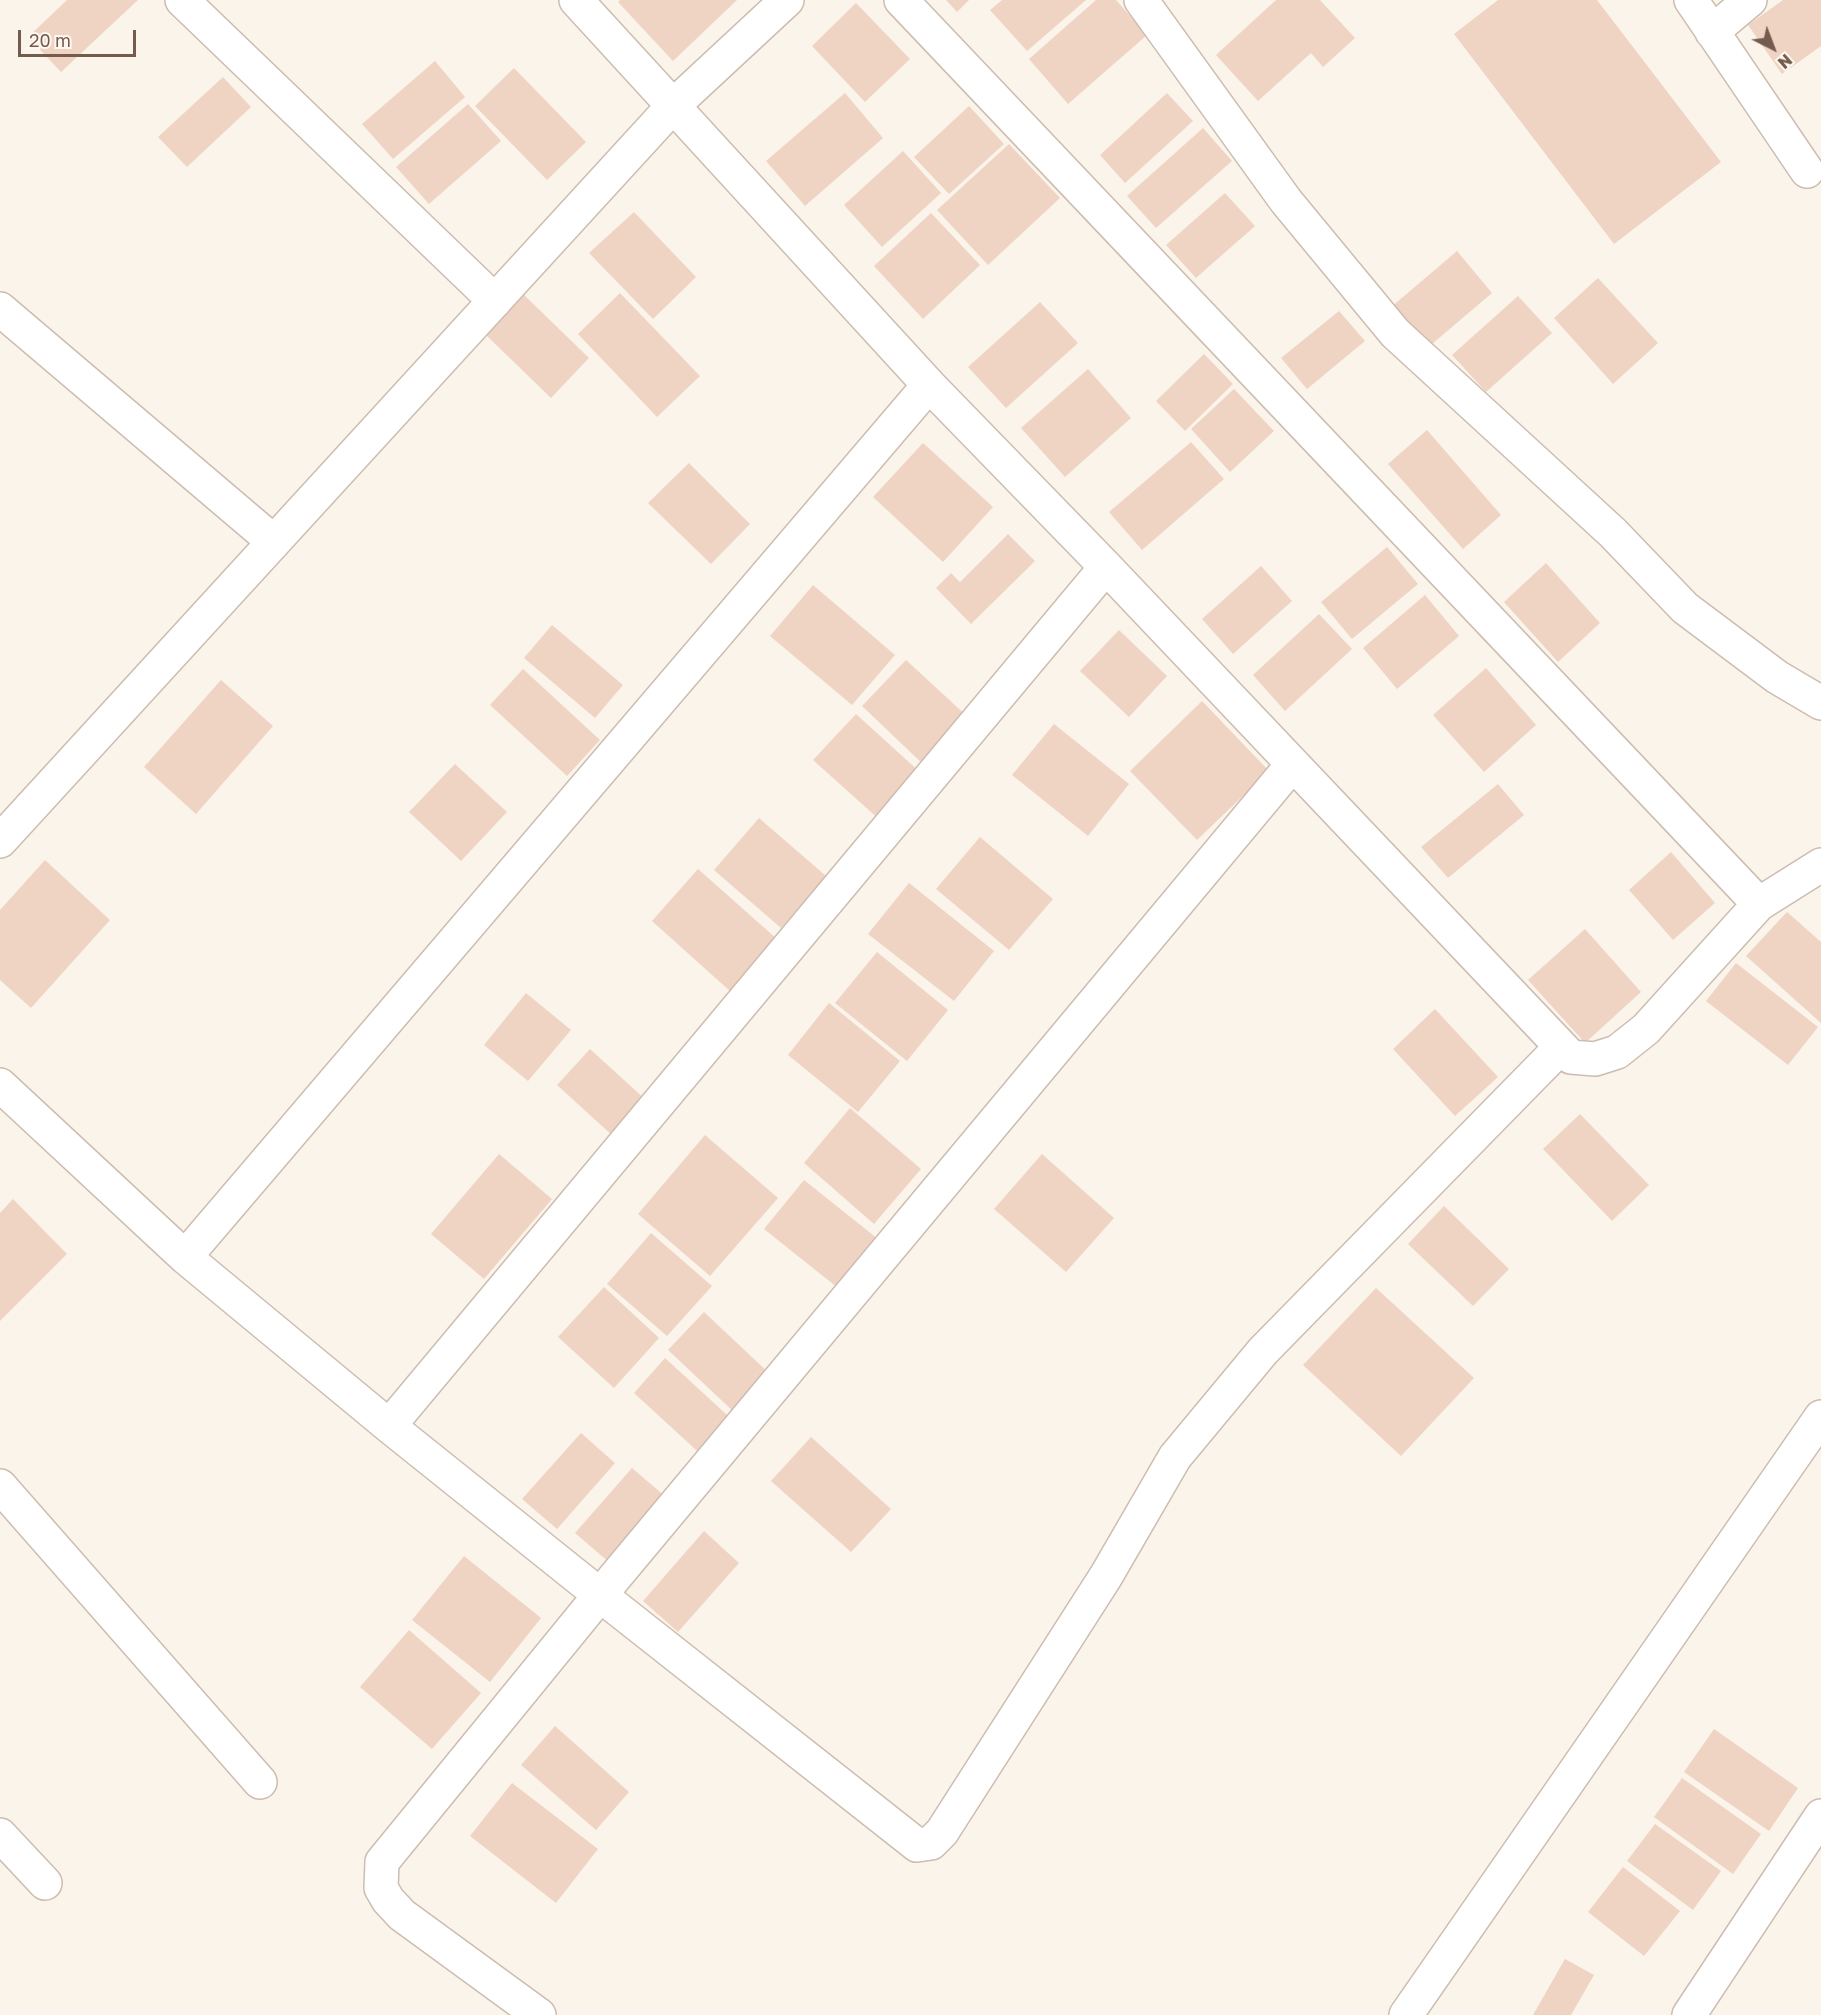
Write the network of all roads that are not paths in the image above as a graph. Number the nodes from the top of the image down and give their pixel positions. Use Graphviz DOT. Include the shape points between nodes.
graph roads {
  1 [pos="182,0"];
  2 [pos="576,0"];
  3 [pos="787,0"];
  4 [pos="901,0"];
  5 [pos="1141,0"];
  6 [pos="1691,0"];
  7 [pos="1750,0"];
  8 [pos="1712,32"];
  9 [pos="674,105"];
  10 [pos="1807,171"];
  11 [pos="495,301"];
  12 [pos="0,309"];
  13 [pos="929,385"];
  14 [pos="274,542"];
  15 [pos="1106,567"];
  16 [pos="1821,703"];
  17 [pos="1293,764"];
  18 [pos="0,841"];
  19 [pos="1821,865"];
  20 [pos="1760,904"];
  21 [pos="1561,1047"];
  22 [pos="0,1085"];
  23 [pos="185,1257"];
  24 [pos="1821,1417"];
  25 [pos="389,1426"];
  26 [pos="0,1486"];
  27 [pos="600,1595"];
  28 [pos="260,1782"];
  29 [pos="1821,1816"];
  30 [pos="0,1835"];
  31 [pos="45,1883"];
  32 [pos="539,2015"];
  33 [pos="1406,2015"];
  34 [pos="1689,2015"];
  1 -- 11 [label="street"];
  2 -- 9 [label="street"];
  3 -- 9 [label="street"];
  4 -- 20 [label="street"];
  5 -- 16 [label="street" via="1286,201 1395,333 1613,533 1685,608 1777,677"];
  6 -- 8 [label="street"];
  7 -- 8 [label="street"];
  8 -- 10 [label="street"];
  9 -- 11 [label="street"];
  9 -- 13 [label="street"];
  11 -- 14 [label="street"];
  12 -- 14 [label="street"];
  13 -- 15 [label="street"];
  13 -- 23 [label="street"];
  14 -- 18 [label="street"];
  15 -- 17 [label="street"];
  15 -- 25 [label="street"];
  17 -- 21 [label="street"];
  17 -- 27 [label="street"];
  19 -- 20 [label="street"];
  20 -- 21 [label="street" via="1646,1029 1617,1052 1595,1059 1571,1057"];
  21 -- 27 [label="street" via="1263,1351 1175,1457 1106,1576 942,1832 931,1843 917,1845"];
  22 -- 23 [label="street"];
  23 -- 25 [label="street"];
  24 -- 33 [label="street"];
  25 -- 27 [label="street"];
  26 -- 28 [label="street"];
  27 -- 32 [label="street" via="382,1862 381,1888 402,1915"];
  29 -- 34 [label="street"];
  30 -- 31 [label="street"];
}
